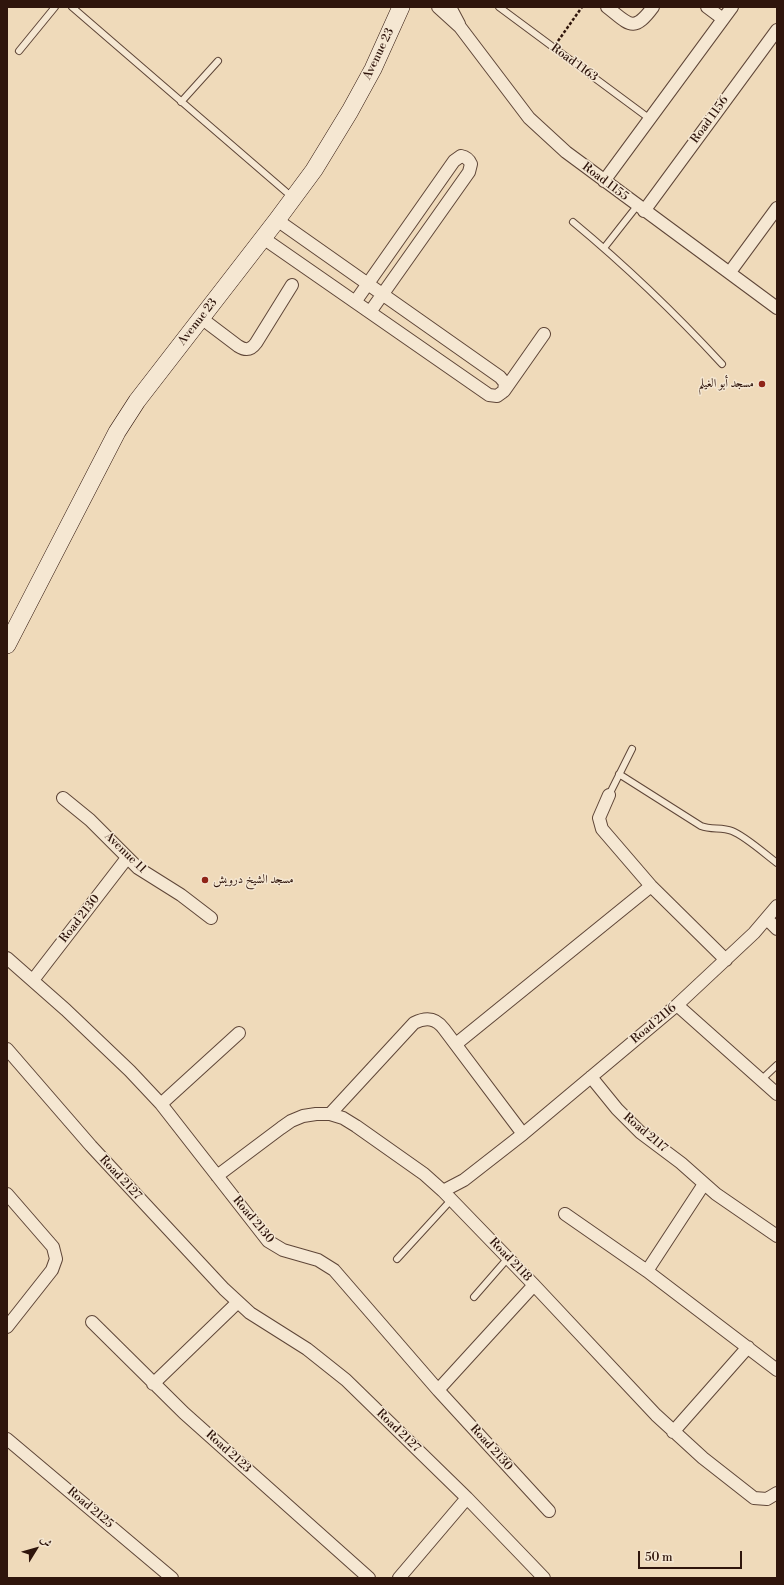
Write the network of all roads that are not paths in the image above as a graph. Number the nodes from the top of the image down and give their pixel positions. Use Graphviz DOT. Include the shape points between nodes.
graph roads {
  1 [pos="55,7"];
  2 [pos="72,7"];
  3 [pos="401,7"];
  4 [pos="438,7"];
  5 [pos="450,7"];
  6 [pos="499,7"];
  7 [pos="607,7"];
  8 [pos="653,7"];
  9 [pos="706,7"];
  10 [pos="732,7"];
  11 [pos="723,19"];
  12 [pos="460,27"];
  13 [pos="777,30"];
  14 [pos="19,51"];
  15 [pos="218,61"];
  16 [pos="181,102"];
  17 [pos="650,119"];
  18 [pos="604,181"];
  19 [pos="293,198"];
  20 [pos="640,208"];
  21 [pos="777,208"];
  22 [pos="277,220"];
  23 [pos="412,221"];
  24 [pos="573,222"];
  25 [pos="427,231"];
  26 [pos="263,238"];
  27 [pos="604,248"];
  28 [pos="730,272"];
  29 [pos="368,284"];
  30 [pos="292,286"];
  31 [pos="382,294"];
  32 [pos="355,302"];
  33 [pos="777,308"];
  34 [pos="370,312"];
  35 [pos="201,318"];
  36 [pos="544,334"];
  37 [pos="455,345"];
  38 [pos="443,363"];
  39 [pos="722,364"];
  40 [pos="504,391"];
  41 [pos="7,645"];
  42 [pos="632,749"];
  43 [pos="619,774"];
  44 [pos="609,795"];
  45 [pos="63,798"];
  46 [pos="127,858"];
  47 [pos="777,863"];
  48 [pos="651,886"];
  49 [pos="777,906"];
  50 [pos="210,918"];
  51 [pos="767,919"];
  52 [pos="777,929"];
  53 [pos="7,958"];
  54 [pos="726,960"];
  55 [pos="33,980"];
  56 [pos="677,1005"];
  57 [pos="239,1033"];
  58 [pos="456,1044"];
  59 [pos="7,1049"];
  60 [pos="777,1065"];
  61 [pos="591,1077"];
  62 [pos="761,1080"];
  63 [pos="777,1094"];
  64 [pos="161,1104"];
  65 [pos="330,1114"];
  66 [pos="523,1134"];
  67 [pos="217,1176"];
  68 [pos="704,1184"];
  69 [pos="7,1194"];
  70 [pos="447,1195"];
  71 [pos="565,1214"];
  72 [pos="777,1236"];
  73 [pos="508,1258"];
  74 [pos="397,1259"];
  75 [pos="647,1271"];
  76 [pos="534,1284"];
  77 [pos="474,1297"];
  78 [pos="238,1302"];
  79 [pos="92,1322"];
  80 [pos="7,1326"];
  81 [pos="748,1347"];
  82 [pos="777,1370"];
  83 [pos="153,1384"];
  84 [pos="438,1390"];
  85 [pos="673,1432"];
  86 [pos="7,1439"];
  87 [pos="777,1493"];
  88 [pos="467,1498"];
  89 [pos="549,1512"];
  90 [pos="172,1578"];
  91 [pos="369,1578"];
  92 [pos="399,1578"];
  93 [pos="544,1578"];
  1 -- 14 [label="lane"];
  2 -- 16 [label="lane"];
  3 -- 19 [label="street, Avenue 23" via="373,69 350,110 314,170"];
  4 -- 12 [label="street, Road 1155"];
  5 -- 12 [label="street, Road 1155"];
  6 -- 17 [label="lane, Road 1163"];
  7 -- 8 [label="street" via="625,21 636,24 642,21"];
  9 -- 11 [label="street"];
  10 -- 11 [label="street"];
  11 -- 17 [label="street"];
  12 -- 18 [label="street, Road 1155" via="529,118 566,152"];
  13 -- 20 [label="street, Road 1156"];
  15 -- 16 [label="lane"];
  16 -- 19 [label="lane"];
  17 -- 18 [label="street"];
  18 -- 20 [label="street, Road 1155"];
  19 -- 22 [label="street, Avenue 23"];
  20 -- 27 [label="lane"];
  20 -- 28 [label="street, Road 1155"];
  21 -- 28 [label="street"];
  22 -- 26 [label="street, Avenue 23"];
  22 -- 29 [label="street"];
  23 -- 25 [label="street"];
  23 -- 25 [label="street" via="454,161 461,156 465,157 471,168"];
  23 -- 29 [label="street"];
  24 -- 27 [label="lane"];
  25 -- 31 [label="street"];
  26 -- 32 [label="street"];
  26 -- 35 [label="street, Avenue 23"];
  27 -- 39 [label="lane" via="665,304"];
  28 -- 33 [label="street, Road 1155"];
  29 -- 31 [label="street"];
  29 -- 32 [label="street"];
  30 -- 35 [label="street" via="256,343 248,350 238,346"];
  31 -- 34 [label="street"];
  31 -- 37 [label="street"];
  32 -- 34 [label="street"];
  34 -- 38 [label="street"];
  35 -- 41 [label="street, Avenue 23" via="137,401 117,432"];
  36 -- 40 [label="street"];
  37 -- 38 [label="street"];
  37 -- 40 [label="street" via="503,380"];
  38 -- 40 [label="street" via="489,395 497,396"];
  42 -- 43 [label="lane"];
  43 -- 44 [label="lane"];
  43 -- 47 [label="lane" via="701,826 736,833"];
  44 -- 48 [label="street" via="599,818 602,829"];
  45 -- 46 [label="street, Avenue 11" via="90,820"];
  46 -- 50 [label="street, Avenue 11"];
  46 -- 55 [label="street, Road 2130"];
  48 -- 54 [label="street"];
  48 -- 58 [label="street"];
  49 -- 51 [label="street, Road 2116"];
  51 -- 52 [label="street"];
  51 -- 54 [label="street, Road 2116"];
  53 -- 55 [label="street, Road 2130"];
  54 -- 56 [label="street, Road 2116"];
  55 -- 64 [label="street, Road 2130" via="130,1071"];
  56 -- 61 [label="street, Road 2116"];
  56 -- 62 [label="street"];
  57 -- 64 [label="street"];
  58 -- 65 [label="street" via="434,1020 420,1020 414,1023"];
  58 -- 66 [label="street"];
  59 -- 78 [label="street, Road 2127" via="106,1162"];
  60 -- 62 [label="lane"];
  61 -- 66 [label="street, Road 2116"];
  61 -- 68 [label="street, Road 2117" via="629,1122"];
  62 -- 63 [label="street"];
  64 -- 67 [label="street, Road 2130"];
  65 -- 67 [label="street, Road 2118" via="310,1115 292,1121"];
  65 -- 70 [label="street, Road 2118" via="356,1126 424,1174"];
  66 -- 70 [label="street, Road 2116"];
  67 -- 84 [label="street, Road 2130" via="268,1241 282,1250 318,1260 334,1270"];
  68 -- 72 [label="street, Road 2117"];
  68 -- 75 [label="street"];
  69 -- 80 [label="street" via="53,1247 56,1259 52,1270"];
  70 -- 73 [label="street, Road 2118"];
  70 -- 74 [label="lane"];
  71 -- 75 [label="street"];
  73 -- 76 [label="street, Road 2118"];
  73 -- 77 [label="lane"];
  75 -- 81 [label="street"];
  76 -- 84 [label="street"];
  76 -- 85 [label="street, Road 2118" via="639,1399"];
  78 -- 83 [label="street"];
  78 -- 88 [label="street, Road 2127" via="329,1365"];
  79 -- 83 [label="street, Road 2123"];
  81 -- 82 [label="street"];
  81 -- 85 [label="street"];
  83 -- 91 [label="street, Road 2123"];
  84 -- 89 [label="street, Road 2130"];
  85 -- 87 [label="street, Road 2118" via="754,1498 767,1499"];
  86 -- 90 [label="street, Road 2125"];
  88 -- 92 [label="street"];
  88 -- 93 [label="street, Road 2127"];
}
